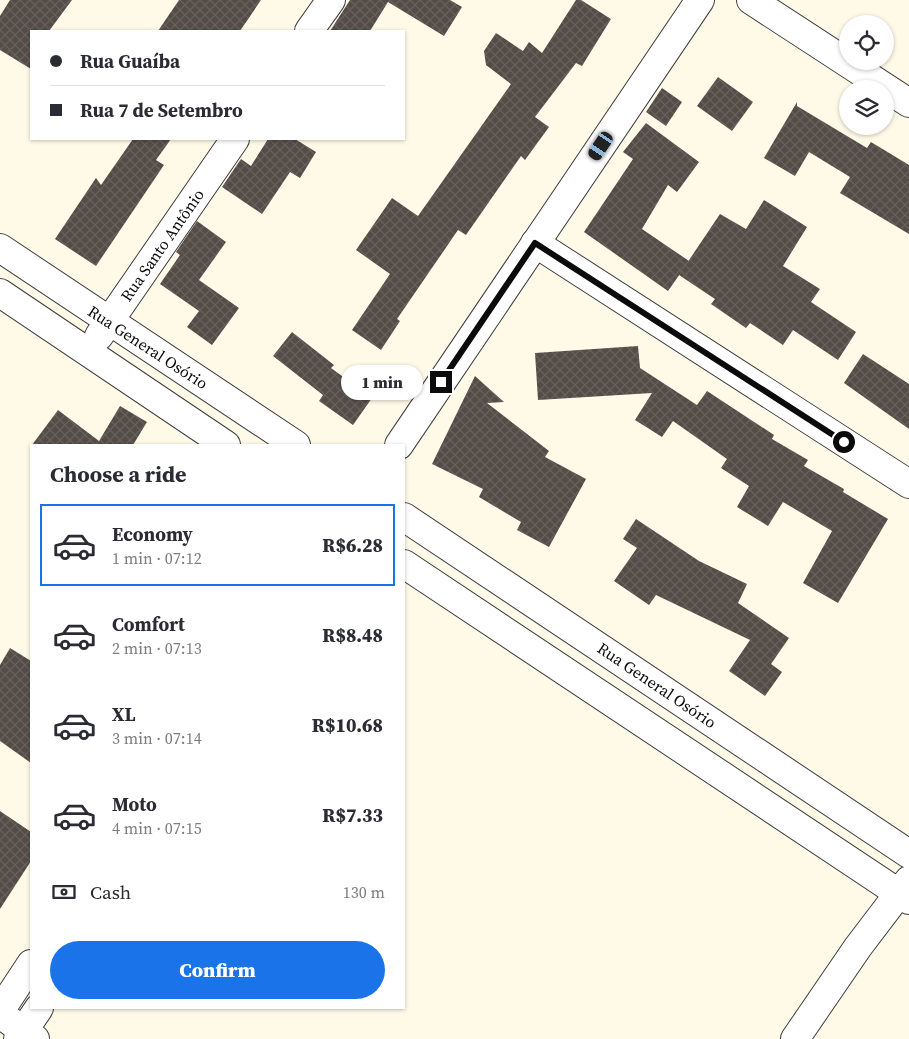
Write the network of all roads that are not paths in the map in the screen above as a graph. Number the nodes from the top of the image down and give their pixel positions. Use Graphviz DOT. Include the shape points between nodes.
graph roads {
  1 [pos="331,0"];
  2 [pos="700,0"];
  3 [pos="751,0"];
  4 [pos="310,30"];
  5 [pos="909,103"];
  6 [pos="234,140"];
  7 [pos="535,243"];
  8 [pos="0,248"];
  9 [pos="0,293"];
  10 [pos="109,322"];
  11 [pos="87,351"];
  12 [pos="225,444"];
  13 [pos="294,444"];
  14 [pos="400,444"];
  15 [pos="909,484"];
  16 [pos="405,518"];
  17 [pos="405,565"];
  18 [pos="906,844"];
  19 [pos="877,880"];
  20 [pos="906,891"];
  21 [pos="858,947"];
  22 [pos="30,966"];
  23 [pos="38,1009"];
  24 [pos="0,1013"];
  25 [pos="25,1036"];
  26 [pos="795,1039"];
  1 -- 4 [label="street"];
  2 -- 7 [label="street"];
  3 -- 5 [label="street"];
  6 -- 10 [label="street, Rua Santo Antônio"];
  7 -- 14 [label="street"];
  7 -- 15 [label="street"];
  8 -- 10 [label="street, Rua General Osório"];
  9 -- 11 [label="street"];
  10 -- 11 [label="street, Rua Santo Antônio"];
  10 -- 13 [label="street, Rua General Osório"];
  11 -- 12 [label="street"];
  16 -- 18 [label="street, Rua General Osório"];
  17 -- 19 [label="street"];
  18 -- 19 [label="street"];
  19 -- 20 [label="street"];
  19 -- 21 [label="street"];
  20 -- 21 [label="street"];
  21 -- 26 [label="street"];
  22 -- 24 [label="street"];
  23 -- 25 [label="street"];
  24 -- 25 [label="street"];
}
